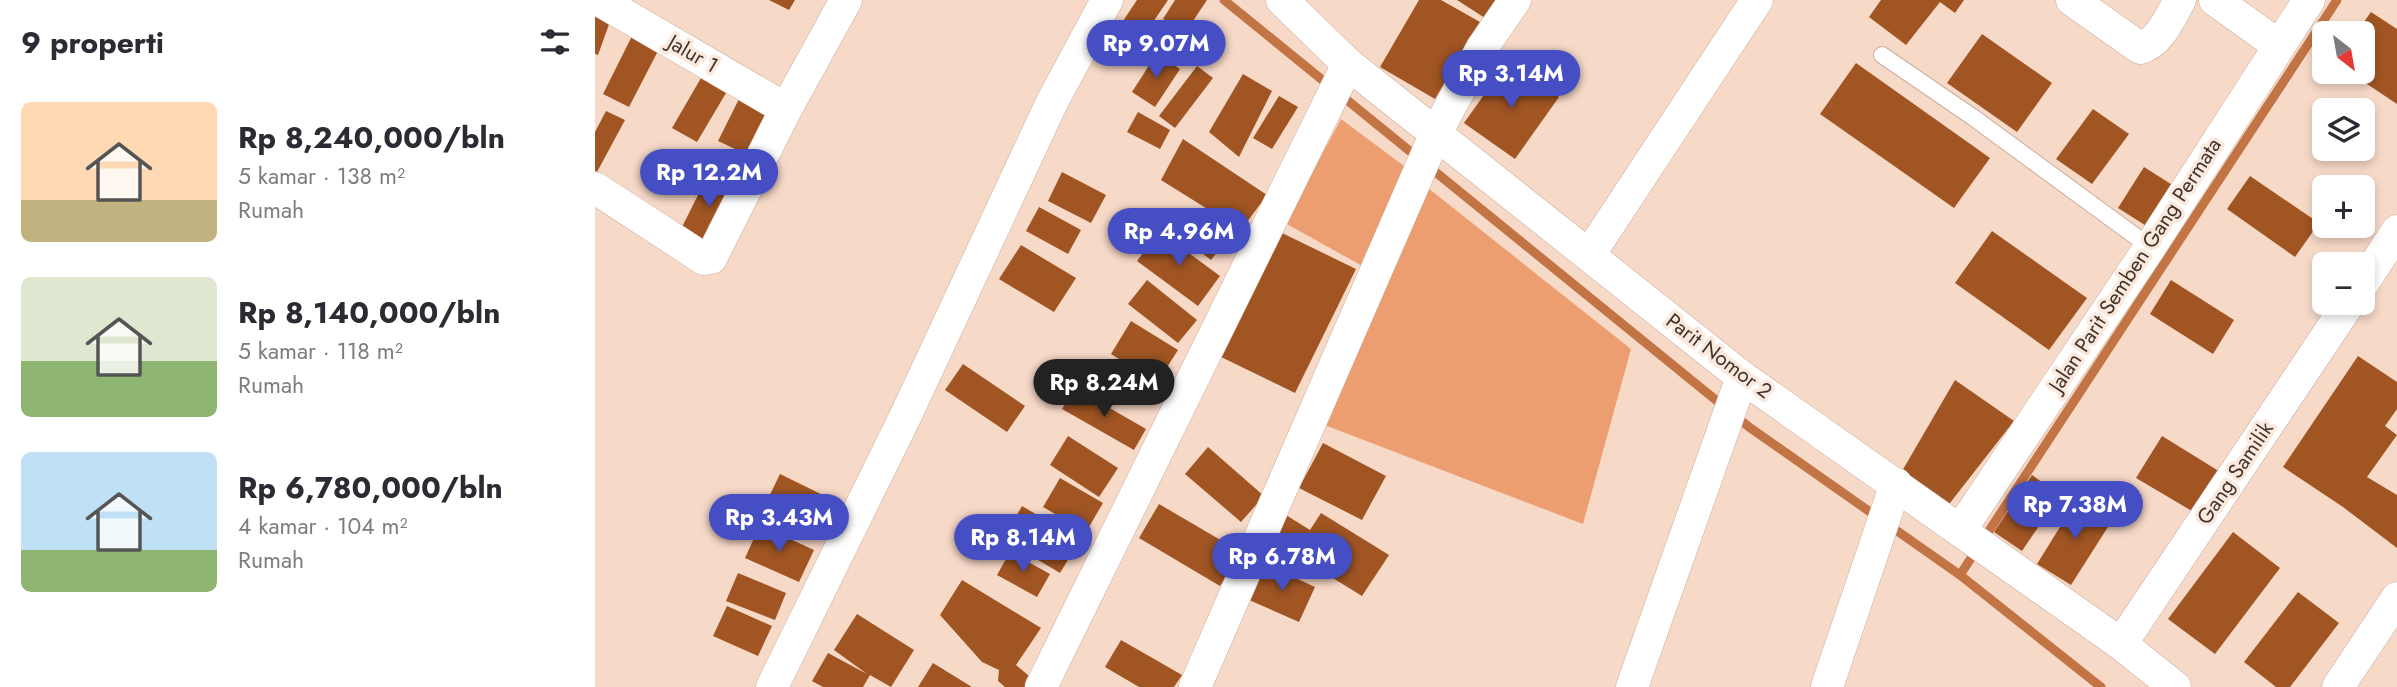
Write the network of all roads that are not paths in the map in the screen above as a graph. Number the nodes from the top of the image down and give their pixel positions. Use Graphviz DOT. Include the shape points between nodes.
graph roads {
  1 [pos="599,0"];
  2 [pos="846,0"];
  3 [pos="1107,0"];
  4 [pos="1515,0"];
  5 [pos="1757,0"];
  6 [pos="2073,0"];
  7 [pos="2180,0"];
  8 [pos="2215,0"];
  9 [pos="2309,0"];
  10 [pos="1284,1"];
  11 [pos="2278,45"];
  12 [pos="1882,55"];
  13 [pos="1348,64"];
  14 [pos="786,109"];
  15 [pos="1436,133"];
  16 [pos="595,188"];
  17 [pos="2397,232"];
  18 [pos="2150,247"];
  19 [pos="1589,255"];
  20 [pos="2375,265"];
  21 [pos="2341,315"];
  22 [pos="1742,377"];
  23 [pos="1896,484"];
  24 [pos="1961,529"];
  25 [pos="2397,598"];
  26 [pos="2121,643"];
  27 [pos="772,687"];
  28 [pos="1041,687"];
  29 [pos="1195,687"];
  30 [pos="1632,687"];
  31 [pos="1827,687"];
  32 [pos="2175,687"];
  33 [pos="2338,687"];
  1 -- 14 [label="street, Jalur 1"];
  2 -- 14 [label="street"];
  3 -- 27 [label="street" via="1052,102"];
  4 -- 15 [label="street" via="1482,48"];
  5 -- 19 [label="street"];
  6 -- 7 [label="street" via="2140,48 2155,40"];
  8 -- 11 [label="street"];
  9 -- 11 [label="street, Jalan Parit Semben Gang Permata"];
  10 -- 13 [label="street, Parit Nomor 2"];
  11 -- 18 [label="street, Jalan Parit Semben Gang Permata"];
  12 -- 18 [label="lane"];
  13 -- 15 [label="street, Parit Nomor 2"];
  13 -- 28 [label="street"];
  14 -- 16 [label="street" via="708,259"];
  15 -- 19 [label="street, Parit Nomor 2"];
  15 -- 29 [label="street"];
  17 -- 20 [label="street"];
  18 -- 24 [label="street, Jalan Parit Semben Gang Permata"];
  19 -- 22 [label="street, Parit Nomor 2"];
  21 -- 26 [label="street, Gang Samilik"];
  22 -- 23 [label="street, Parit Nomor 2"];
  22 -- 30 [label="street"];
  23 -- 24 [label="street, Parit Nomor 2"];
  23 -- 31 [label="street"];
  24 -- 26 [label="street, Parit Nomor 2"];
  25 -- 33 [label="street"];
  26 -- 32 [label="street, Parit Nomor 2"];
}
